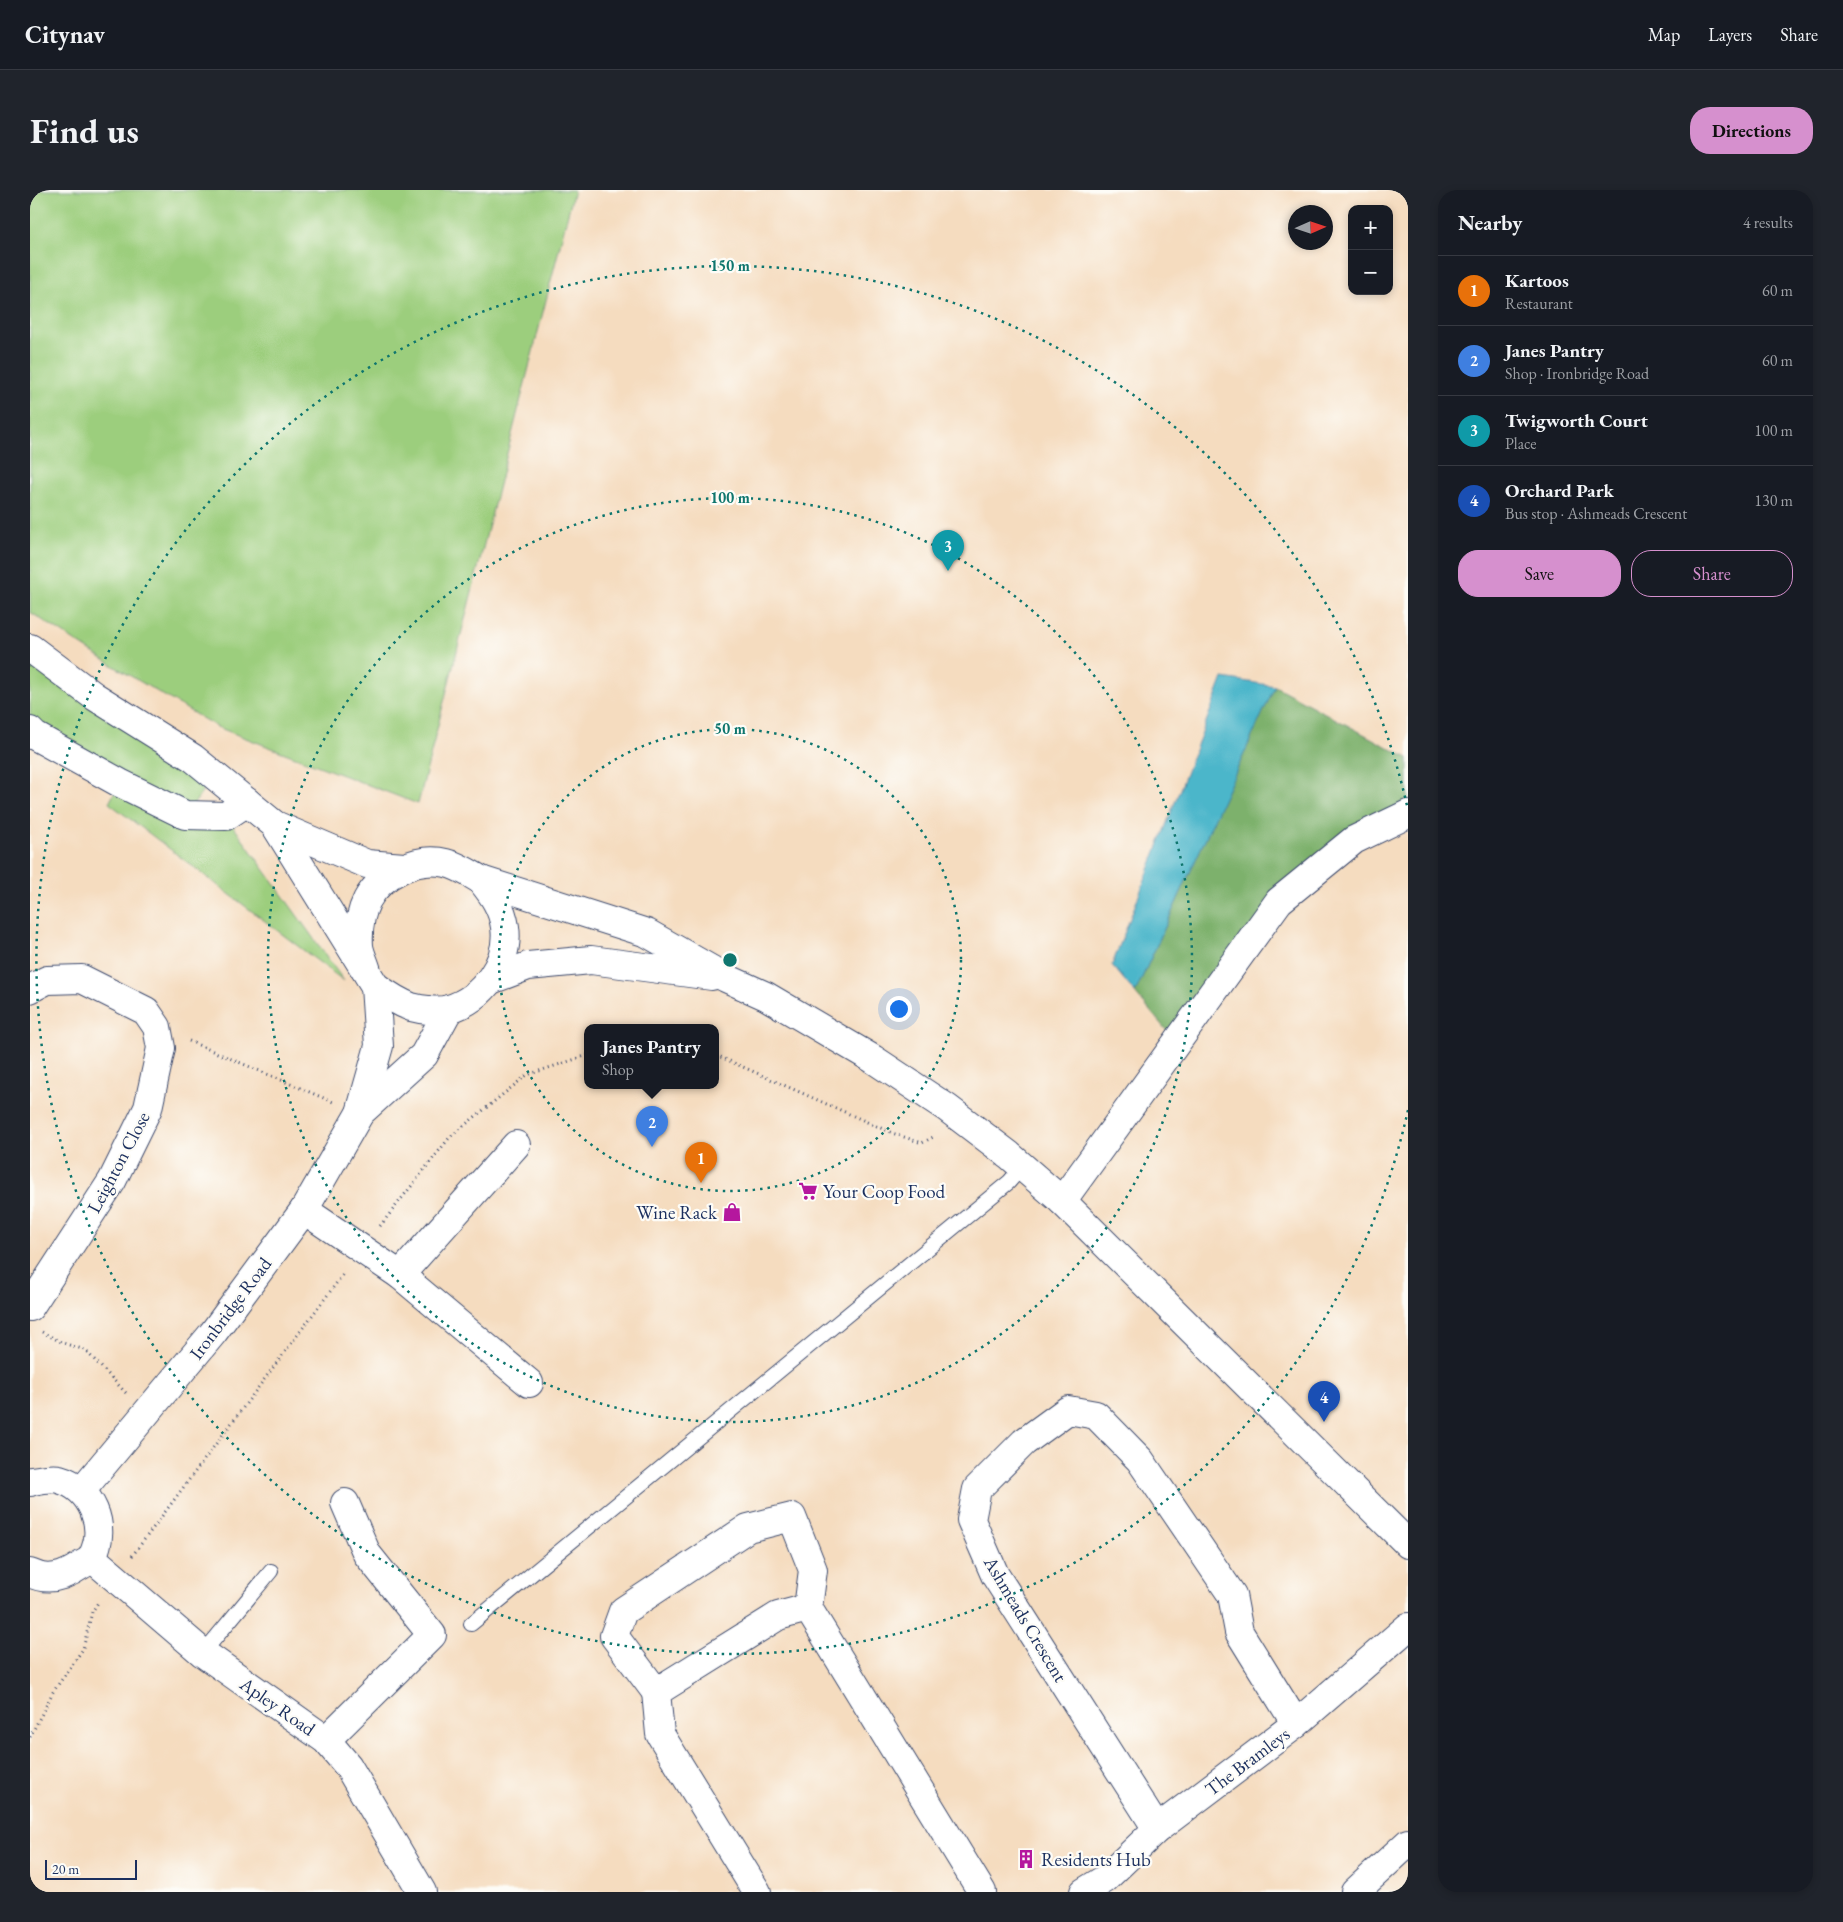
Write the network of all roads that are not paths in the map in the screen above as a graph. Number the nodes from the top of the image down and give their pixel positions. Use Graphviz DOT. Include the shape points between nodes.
graph roads {
  1 [pos="30,648"];
  2 [pos="30,732"];
  3 [pos="247,802"];
  4 [pos="1408,814"];
  5 [pos="275,825"];
  6 [pos="404,867"];
  7 [pos="481,880"];
  8 [pos="726,978"];
  9 [pos="371,979"];
  10 [pos="491,980"];
  11 [pos="30,989"];
  12 [pos="449,1009"];
  13 [pos="360,1113"];
  14 [pos="516,1145"];
  15 [pos="1022,1167"];
  16 [pos="1062,1201"];
  17 [pos="304,1210"];
  18 [pos="400,1275"];
  19 [pos="31,1307"];
  20 [pos="529,1383"];
  21 [pos="30,1482"];
  22 [pos="82,1490"];
  23 [pos="345,1503"];
  24 [pos="1408,1544"];
  25 [pos="92,1558"];
  26 [pos="270,1571"];
  27 [pos="30,1573"];
  28 [pos="808,1608"];
  29 [pos="471,1624"];
  30 [pos="1408,1627"];
  31 [pos="203,1653"];
  32 [pos="656,1692"];
  33 [pos="1296,1724"];
  34 [pos="326,1740"];
  35 [pos="1157,1829"];
  36 [pos="1408,1843"];
  37 [pos="422,1892"];
  38 [pos="757,1892"];
  39 [pos="982,1892"];
  40 [pos="1084,1892"];
  41 [pos="1355,1892"];
  1 -- 3 [label="street" via="94,696 193,758"];
  2 -- 3 [label="street" via="185,815 226,816"];
  3 -- 5 [label="street"];
  4 -- 16 [label="street" via="1354,840 1279,901"];
  5 -- 6 [label="street" via="368,864"];
  5 -- 9 [label="street"];
  6 -- 7 [label="street" via="424,862 444,863 464,869"];
  6 -- 9 [label="street" via="383,880 367,900 359,923 359,948"];
  7 -- 8 [label="street" via="647,933"];
  7 -- 10 [label="street" via="498,902 505,928 503,956"];
  8 -- 10 [label="street" via="592,960 528,966"];
  8 -- 15 [label="street" via="766,996 873,1059 965,1122"];
  9 -- 12 [label="street" via="394,999 412,1007"];
  9 -- 13 [label="street, Ironbridge Road" via="379,1046"];
  10 -- 12 [label="street" via="474,997"];
  11 -- 19 [label="street, Leighton Close" via="47,980 82,979 146,1011 156,1027 161,1048 148,1108 112,1181"];
  12 -- 13 [label="street, Ironbridge Road" via="424,1055"];
  13 -- 17 [label="street, Ironbridge Road"];
  14 -- 18 [label="street"];
  15 -- 16 [label="street"];
  15 -- 29 [label="lane" via="1009,1182"];
  16 -- 24 [label="street"];
  17 -- 18 [label="street"];
  17 -- 22 [label="street, Ironbridge Road" via="213,1333"];
  18 -- 20 [label="street"];
  21 -- 22 [label="street" via="59,1479"];
  22 -- 25 [label="street" via="96,1512 98,1538"];
  23 -- 34 [label="street" via="367,1554 432,1635"];
  25 -- 27 [label="street" via="65,1576 39,1578"];
  25 -- 31 [label="street, Apley Road"];
  26 -- 31 [label="lane"];
  28 -- 32 [label="street" via="778,1616"];
  28 -- 32 [label="street" via="812,1570 792,1517 748,1528 623,1612 614,1636"];
  28 -- 39 [label="street"];
  30 -- 33 [label="street, The Bramleys"];
  31 -- 34 [label="street, Apley Road"];
  32 -- 38 [label="street" via="660,1734"];
  33 -- 35 [label="street, The Bramleys"];
  33 -- 35 [label="street, Ashmeads Crescent" via="1239,1632 1232,1595 1140,1460 1096,1415 1068,1410 1024,1442 977,1489 971,1520 995,1575"];
  34 -- 37 [label="street, Apley Road" via="348,1766"];
  35 -- 40 [label="street, The Bramleys" via="1105,1879"];
  36 -- 41 [label="street"];
}
